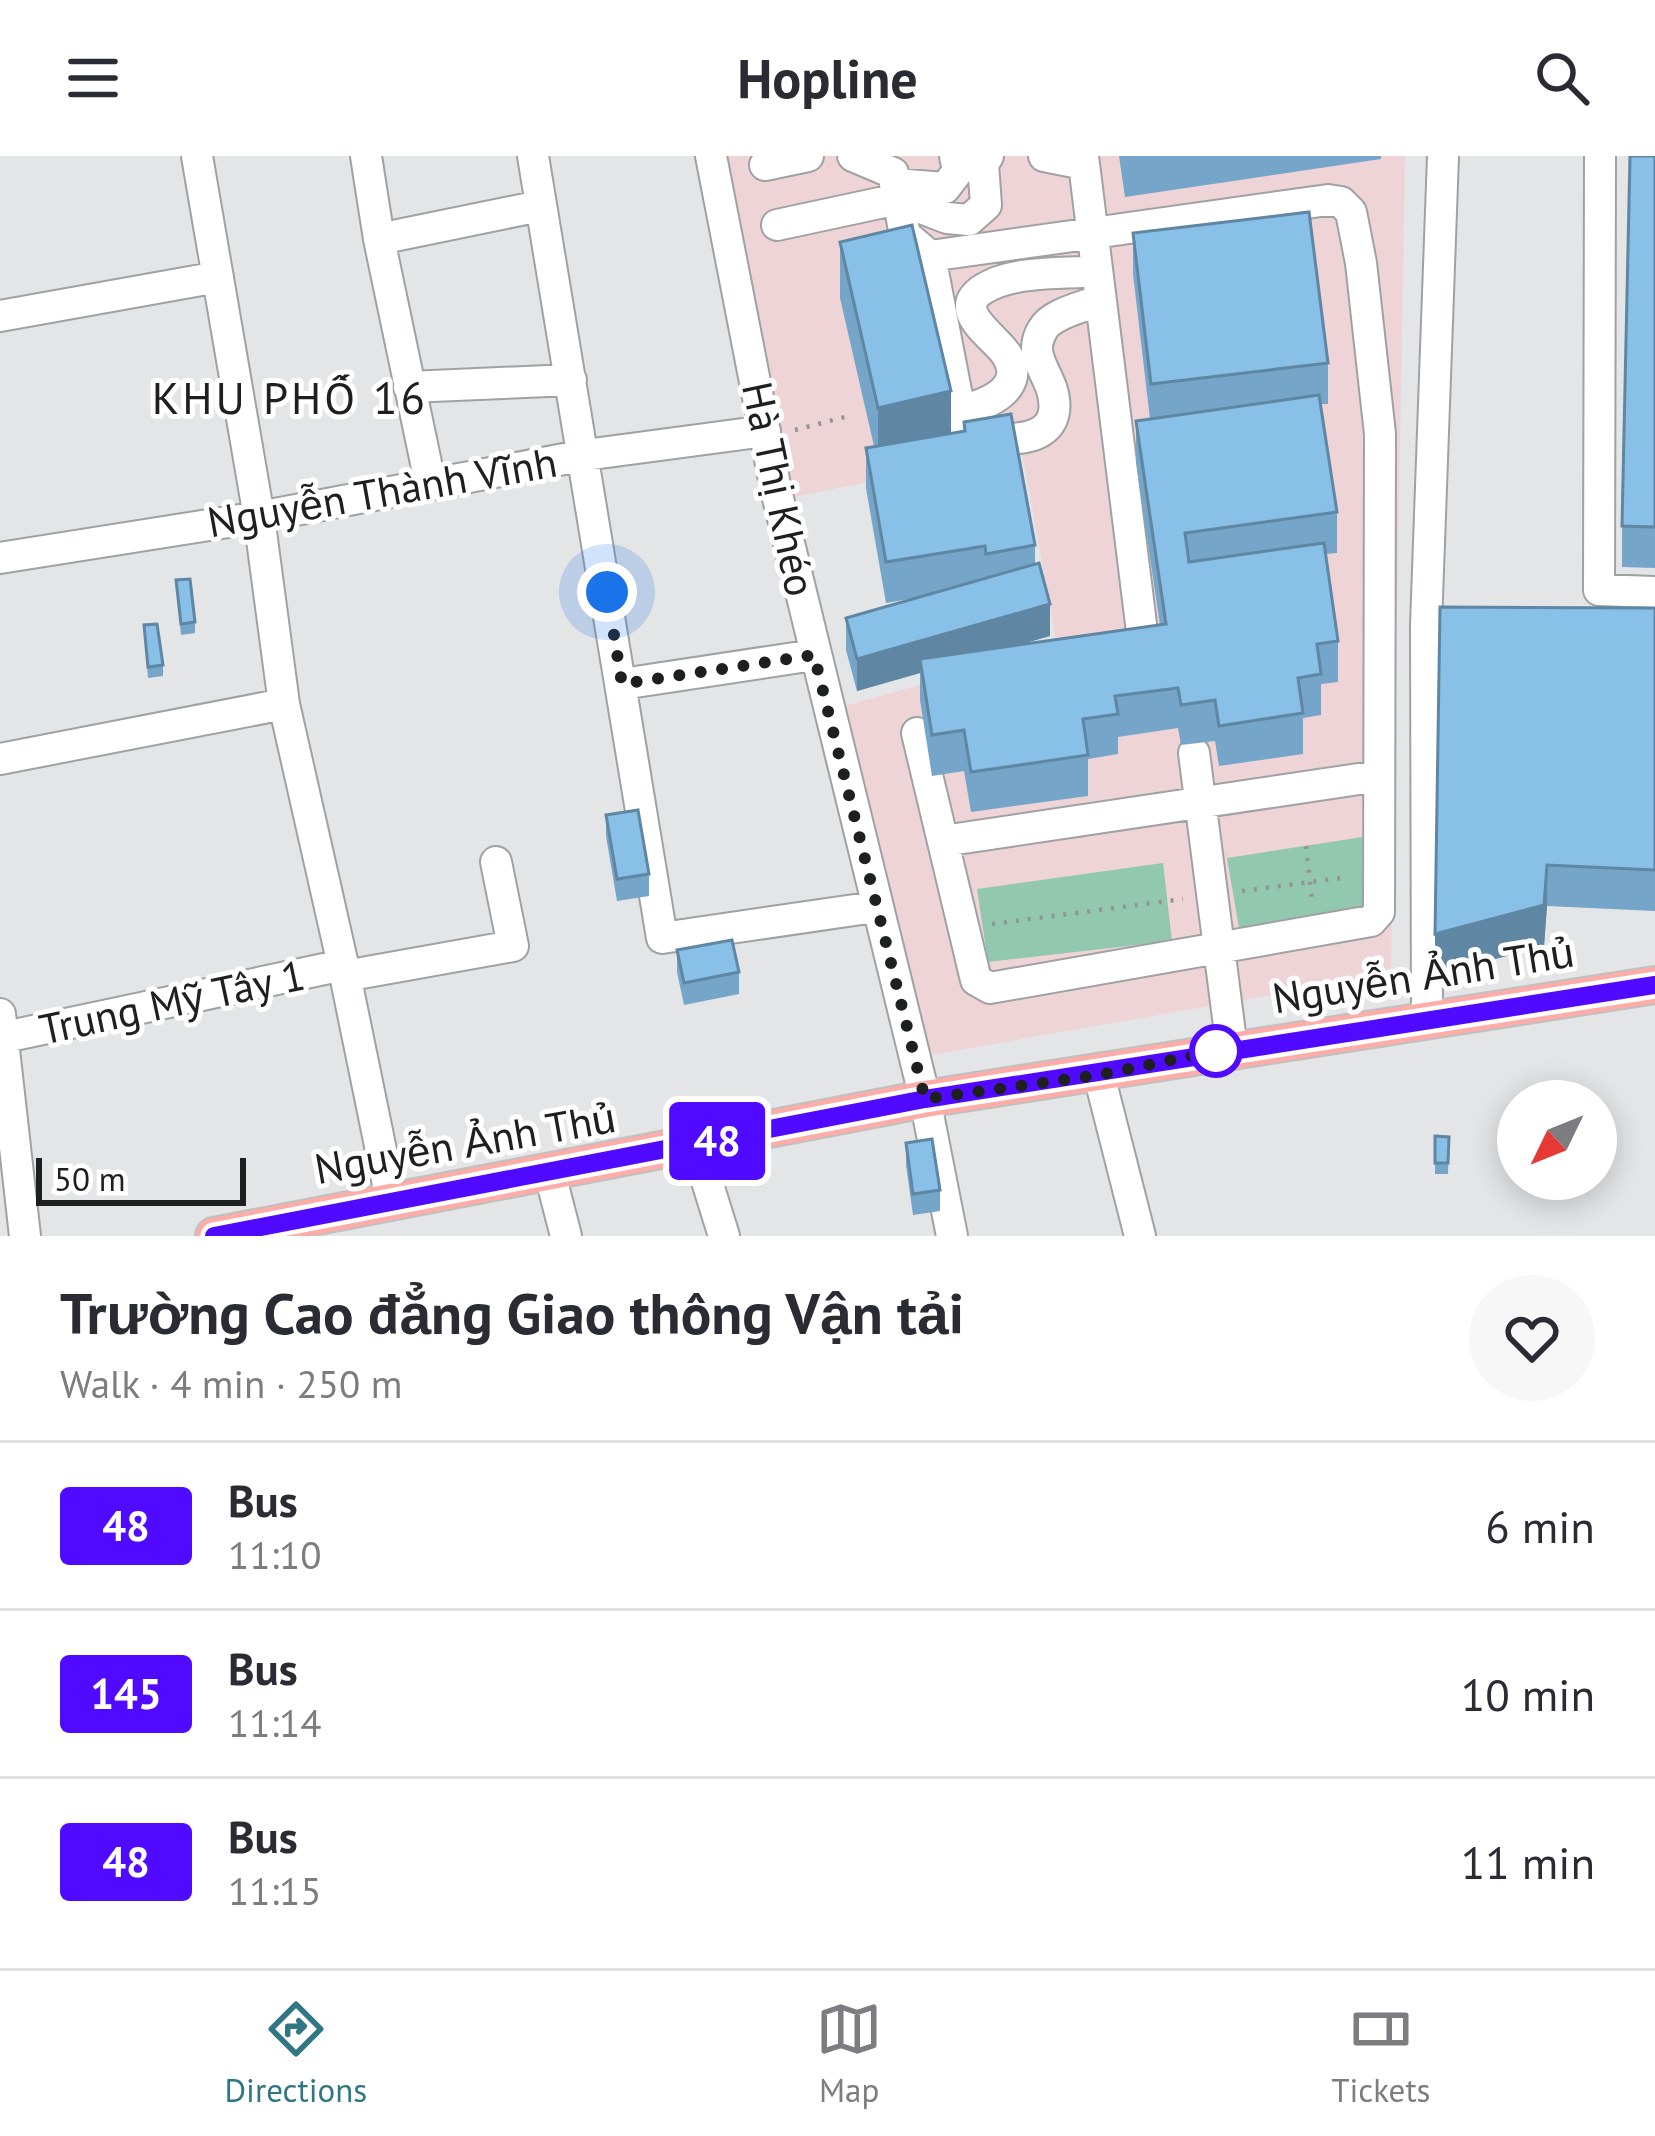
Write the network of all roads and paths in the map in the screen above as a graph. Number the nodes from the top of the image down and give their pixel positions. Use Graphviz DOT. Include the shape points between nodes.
graph roads {
  1 [pos="197,156"];
  2 [pos="366,156"];
  3 [pos="533,156"];
  4 [pos="711,156"];
  5 [pos="808,156"];
  6 [pos="853,156"];
  7 [pos="955,156"];
  8 [pos="988,156"];
  9 [pos="1044,156"];
  10 [pos="1443,156"];
  11 [pos="1600,156"];
  12 [pos="1083,160"];
  13 [pos="765,165"];
  14 [pos="897,192"];
  15 [pos="540,206"];
  16 [pos="777,225"];
  17 [pos="1092,232"];
  18 [pos="379,239"];
  19 [pos="930,256"];
  20 [pos="218,277"];
  21 [pos="1099,285"];
  22 [pos="0,316"];
  23 [pos="571,380"];
  24 [pos="409,387"];
  25 [pos="845,417"];
  26 [pos="964,431"];
  27 [pos="766,434"];
  28 [pos="585,455"];
  29 [pos="430,482"];
  30 [pos="259,517"];
  31 [pos="0,558"];
  32 [pos="1655,592"];
  33 [pos="1144,648"];
  34 [pos="814,655"];
  35 [pos="622,684"];
  36 [pos="284,704"];
  37 [pos="917,733"];
  38 [pos="1194,753"];
  39 [pos="0,758"];
  40 [pos="1379,776"];
  41 [pos="1201,802"];
  42 [pos="943,841"];
  43 [pos="1306,846"];
  44 [pos="496,862"];
  45 [pos="1378,873"];
  46 [pos="1310,882"];
  47 [pos="1213,895"];
  48 [pos="875,907"];
  49 [pos="964,928"];
  50 [pos="1316,930"];
  51 [pos="1220,947"];
  52 [pos="344,970"];
  53 [pos="1655,985"];
  54 [pos="1427,1021"];
  55 [pos="1,1030"];
  56 [pos="1232,1049"];
  57 [pos="1099,1075"];
  58 [pos="925,1099"];
  59 [pos="696,1146"];
  60 [pos="550,1174"];
  61 [pos="392,1204"];
  62 [pos="348,1223"];
  63 [pos="26,1236"];
  64 [pos="214,1236"];
  65 [pos="566,1236"];
  66 [pos="724,1236"];
  67 [pos="952,1236"];
  68 [pos="1140,1236"];
  1 -- 20 [label="street"];
  2 -- 18 [label="street"];
  3 -- 15 [label="street"];
  4 -- 27 [label="street, Hà Thị Khéo"];
  5 -- 13 [label="street"];
  6 -- 14 [label="street" via="893,173"];
  7 -- 14 [label="street" via="958,171 945,188"];
  8 -- 14 [label="street" via="986,206 969,220 946,218"];
  9 -- 12 [label="street"];
  10 -- 54 [label="street" via="1426,625"];
  11 -- 32 [label="street" via="1599,590"];
  12 -- 17 [label="street"];
  14 -- 16 [label="street"];
  14 -- 19 [label="street" via="905,235"];
  15 -- 18 [label="street"];
  15 -- 23 [label="street"];
  17 -- 19 [label="street"];
  17 -- 21 [label="street"];
  17 -- 40 [label="street" via="1328,200 1351,212 1380,434"];
  18 -- 24 [label="street"];
  19 -- 26 [label="street"];
  20 -- 22 [label="street"];
  20 -- 30 [label="street"];
  21 -- 26 [label="street" via="1041,331 1037,362 1054,404 1042,431 1012,440"];
  21 -- 26 [label="street" via="1012,279 985,288 973,318 1010,359 1011,371 1008,386"];
  21 -- 33 [label="street"];
  23 -- 24 [label="street"];
  23 -- 28 [label="street"];
  24 -- 29 [label="street"];
  25 -- 27 [label="path"];
  27 -- 28 [label="street, Nguyễn Thành Vĩnh"];
  27 -- 34 [label="street, Hà Thị Khéo"];
  28 -- 29 [label="street, Nguyễn Thành Vĩnh"];
  28 -- 35 [label="street"];
  29 -- 30 [label="street, Nguyễn Thành Vĩnh"];
  30 -- 31 [label="street, Nguyễn Thành Vĩnh"];
  30 -- 36 [label="street"];
  34 -- 35 [label="street"];
  34 -- 48 [label="street, Hà Thị Khéo"];
  35 -- 48 [label="street" via="662,938"];
  36 -- 39 [label="street"];
  36 -- 52 [label="street"];
  37 -- 42 [label="street"];
  38 -- 41 [label="street"];
  40 -- 41 [label="street"];
  40 -- 45 [label="street"];
  41 -- 42 [label="street"];
  41 -- 47 [label="street"];
  42 -- 49 [label="street"];
  43 -- 46 [label="path"];
  44 -- 52 [label="street, Trung Mỹ Tây 1" via="513,946"];
  45 -- 46 [label="path"];
  45 -- 50 [label="street" via="1376,917"];
  46 -- 47 [label="path"];
  46 -- 50 [label="path"];
  47 -- 49 [label="path"];
  47 -- 51 [label="street"];
  48 -- 58 [label="street, Hà Thị Khéo"];
  49 -- 51 [label="street" via="976,980 990,988"];
  50 -- 51 [label="street"];
  51 -- 56 [label="street"];
  52 -- 55 [label="street, Trung Mỹ Tây 1"];
  52 -- 61 [label="street"];
  53 -- 54 [label="main road, Nguyễn Ảnh Thủ"];
  54 -- 56 [label="main road, Nguyễn Ảnh Thủ"];
  55 -- 63 [label="street"];
  56 -- 57 [label="main road, Nguyễn Ảnh Thủ"];
  57 -- 58 [label="main road, Nguyễn Ảnh Thủ"];
  57 -- 68 [label="street"];
  58 -- 59 [label="main road, Nguyễn Ảnh Thủ"];
  58 -- 67 [label="street, Hà Thị Khéo"];
  59 -- 60 [label="main road, Nguyễn Ảnh Thủ"];
  59 -- 66 [label="street"];
  60 -- 61 [label="main road, Nguyễn Ảnh Thủ"];
  60 -- 65 [label="street"];
  61 -- 62 [label="main road, Nguyễn Ảnh Thủ"];
  62 -- 64 [label="main road, Nguyễn Ảnh Thủ"];
}
